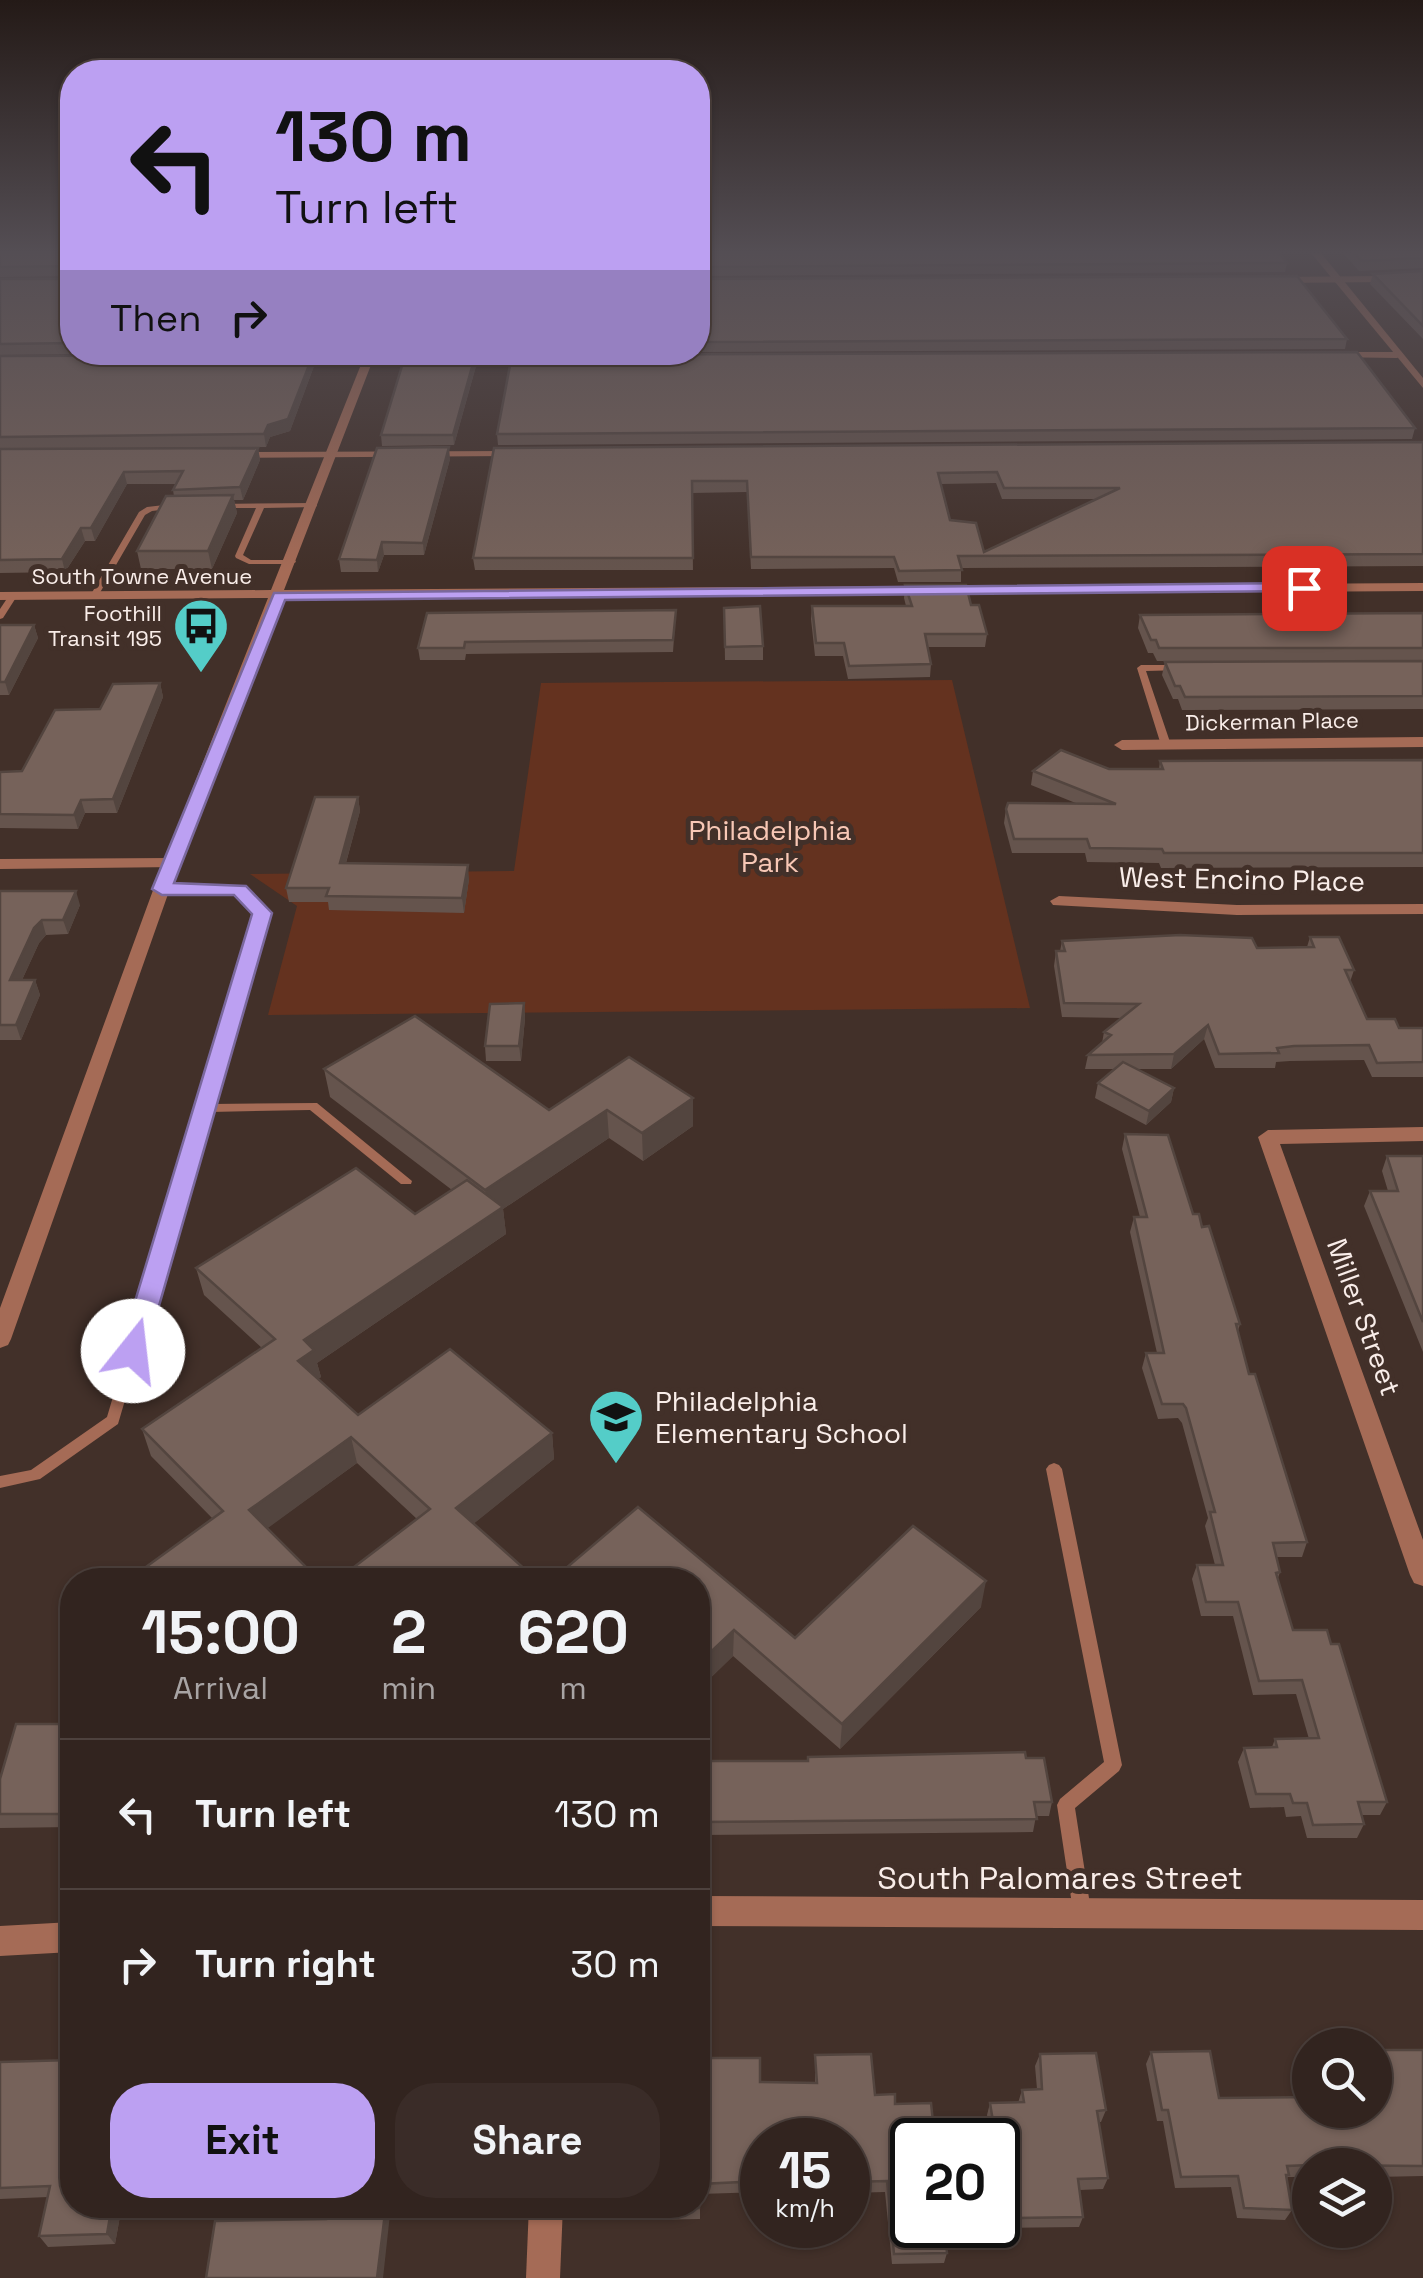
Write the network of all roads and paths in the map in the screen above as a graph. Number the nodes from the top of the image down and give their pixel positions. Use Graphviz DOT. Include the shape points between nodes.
graph roads {
  1 [pos="1402,359"];
  2 [pos="367,365"];
  3 [pos="1423,384"];
  4 [pos="530,454"];
  5 [pos="215,455"];
  6 [pos="332,455"];
  7 [pos="261,505"];
  8 [pos="313,505"];
  9 [pos="182,506"];
  10 [pos="202,506"];
  11 [pos="292,562"];
  12 [pos="1423,587"];
  13 [pos="6,596"];
  14 [pos="94,596"];
  15 [pos="279,596"];
  16 [pos="0,616"];
  17 [pos="1197,668"];
  18 [pos="1423,742"];
  19 [pos="1122,745"];
  20 [pos="1166,745"];
  21 [pos="172,863"];
  22 [pos="0,864"];
  23 [pos="162,889"];
  24 [pos="1060,901"];
  25 [pos="1423,908"];
  26 [pos="204,1108"];
  27 [pos="1423,1134"];
  28 [pos="406,1181"];
  29 [pos="0,1339"];
  30 [pos="1054,1469"];
  31 [pos="0,1482"];
  32 [pos="1423,1575"];
  33 [pos="710,1911"];
  34 [pos="1082,1913"];
  35 [pos="1423,1915"];
  36 [pos="60,1938"];
  37 [pos="0,1941"];
  38 [pos="545,2218"];
  39 [pos="543,2278"];
  1 -- 3 [label="street"];
  2 -- 6 [label="street"];
  4 -- 6 [label="street"];
  5 -- 6 [label="street"];
  6 -- 8 [label="street"];
  7 -- 8 [label="lane"];
  7 -- 10 [label="lane"];
  7 -- 11 [label="lane" via="239,556"];
  8 -- 11 [label="street"];
  9 -- 14 [label="lane" via="142,514"];
  11 -- 15 [label="street"];
  12 -- 15 [label="street, South Towne Avenue"];
  13 -- 14 [label="street, South Towne Avenue"];
  13 -- 16 [label="lane"];
  14 -- 15 [label="street, South Towne Avenue"];
  15 -- 21 [label="street"];
  17 -- 20 [label="lane" via="1140,668"];
  18 -- 20 [label="street, Dickerman Place"];
  19 -- 20 [label="street, Dickerman Place"];
  21 -- 22 [label="street"];
  21 -- 23 [label="street"];
  23 -- 26 [label="lane" via="239,890 262,913"];
  23 -- 29 [label="street"];
  24 -- 25 [label="street, West Encino Place" via="1237,910"];
  26 -- 28 [label="lane" via="313,1106"];
  26 -- 31 [label="lane" via="113,1420 34,1475"];
  27 -- 32 [label="street, Miller Street" via="1268,1137"];
  30 -- 34 [label="lane" via="1113,1765 1066,1806"];
  33 -- 34 [label="street, South Palomares Street"];
  34 -- 35 [label="street, South Palomares Street"];
  36 -- 37 [label="street"];
  38 -- 39 [label="street"];
}
